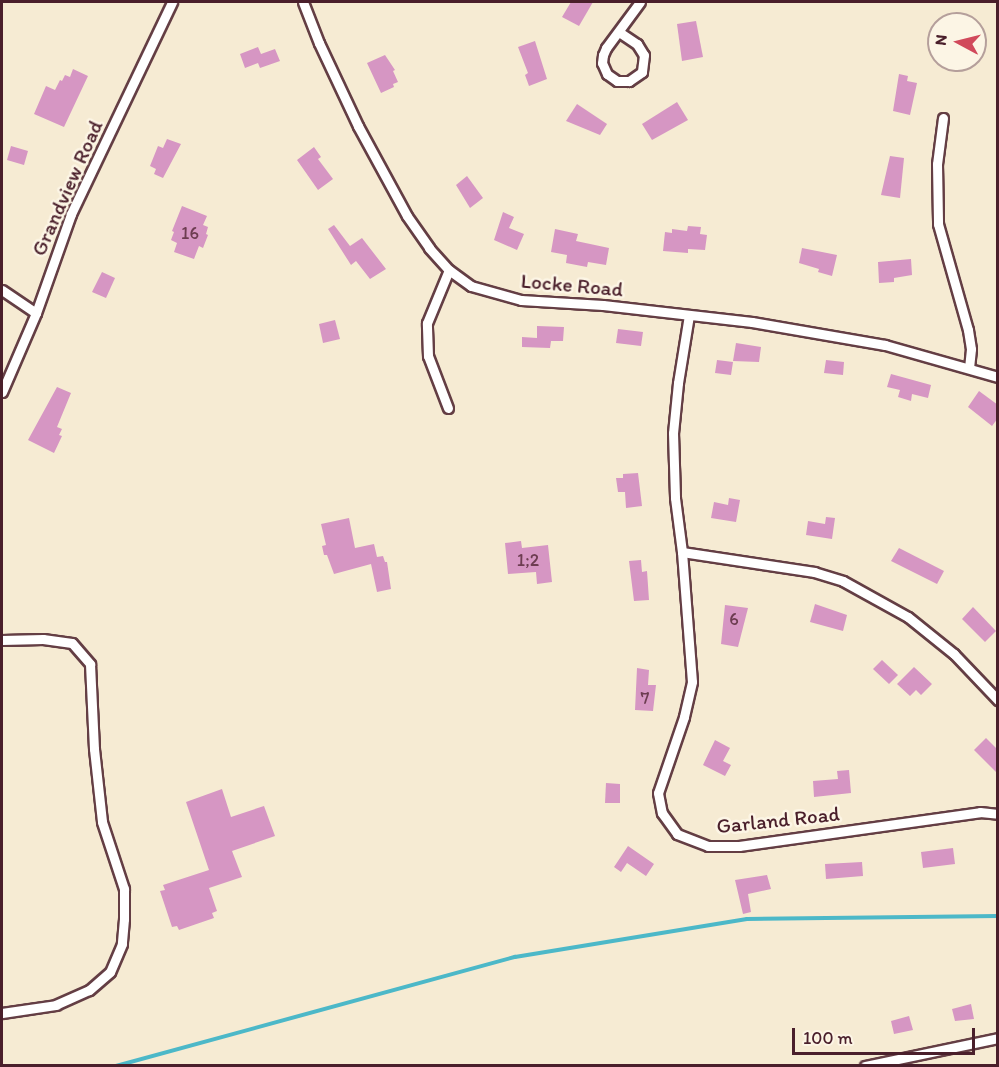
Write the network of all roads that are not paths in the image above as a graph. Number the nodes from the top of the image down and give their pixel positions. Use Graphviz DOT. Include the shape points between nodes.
graph roads {
  1 [pos="172,2"];
  2 [pos="303,2"];
  3 [pos="640,2"];
  4 [pos="619,32"];
  5 [pos="943,118"];
  6 [pos="449,270"];
  7 [pos="2,290"];
  8 [pos="36,313"];
  9 [pos="689,315"];
  10 [pos="969,368"];
  11 [pos="998,377"];
  12 [pos="2,392"];
  13 [pos="448,408"];
  14 [pos="682,552"];
  15 [pos="2,640"];
  16 [pos="998,700"];
  17 [pos="998,814"];
  18 [pos="2,1013"];
  19 [pos="998,1038"];
  20 [pos="865,1065"];
  1 -- 8 [label="street, Grandview Road" via="71,214"];
  2 -- 6 [label="street, Locke Road" via="358,126 407,216"];
  3 -- 4 [label="street"];
  4 -- 4 [label="street" via="645,55 642,72 629,81 613,80 602,63 604,51"];
  5 -- 10 [label="street" via="937,164 938,224 968,330"];
  6 -- 9 [label="street, Locke Road" via="471,286 521,300"];
  6 -- 13 [label="street" via="427,323 428,356"];
  7 -- 8 [label="street"];
  8 -- 12 [label="street, Grandview Road"];
  9 -- 10 [label="street, Locke Road" via="885,345"];
  9 -- 14 [label="street, Garland Road" via="673,433"];
  10 -- 11 [label="street, Locke Road"];
  14 -- 16 [label="street" via="803,570 843,581 908,617 954,654"];
  14 -- 17 [label="street, Garland Road" via="692,682 658,793 662,813 677,834 708,846 739,846 980,812"];
  15 -- 18 [label="street" via="72,643 90,664 102,822 124,889 124,919 122,944 110,972 89,990 56,1005"];
  19 -- 20 [label="street"];
}
